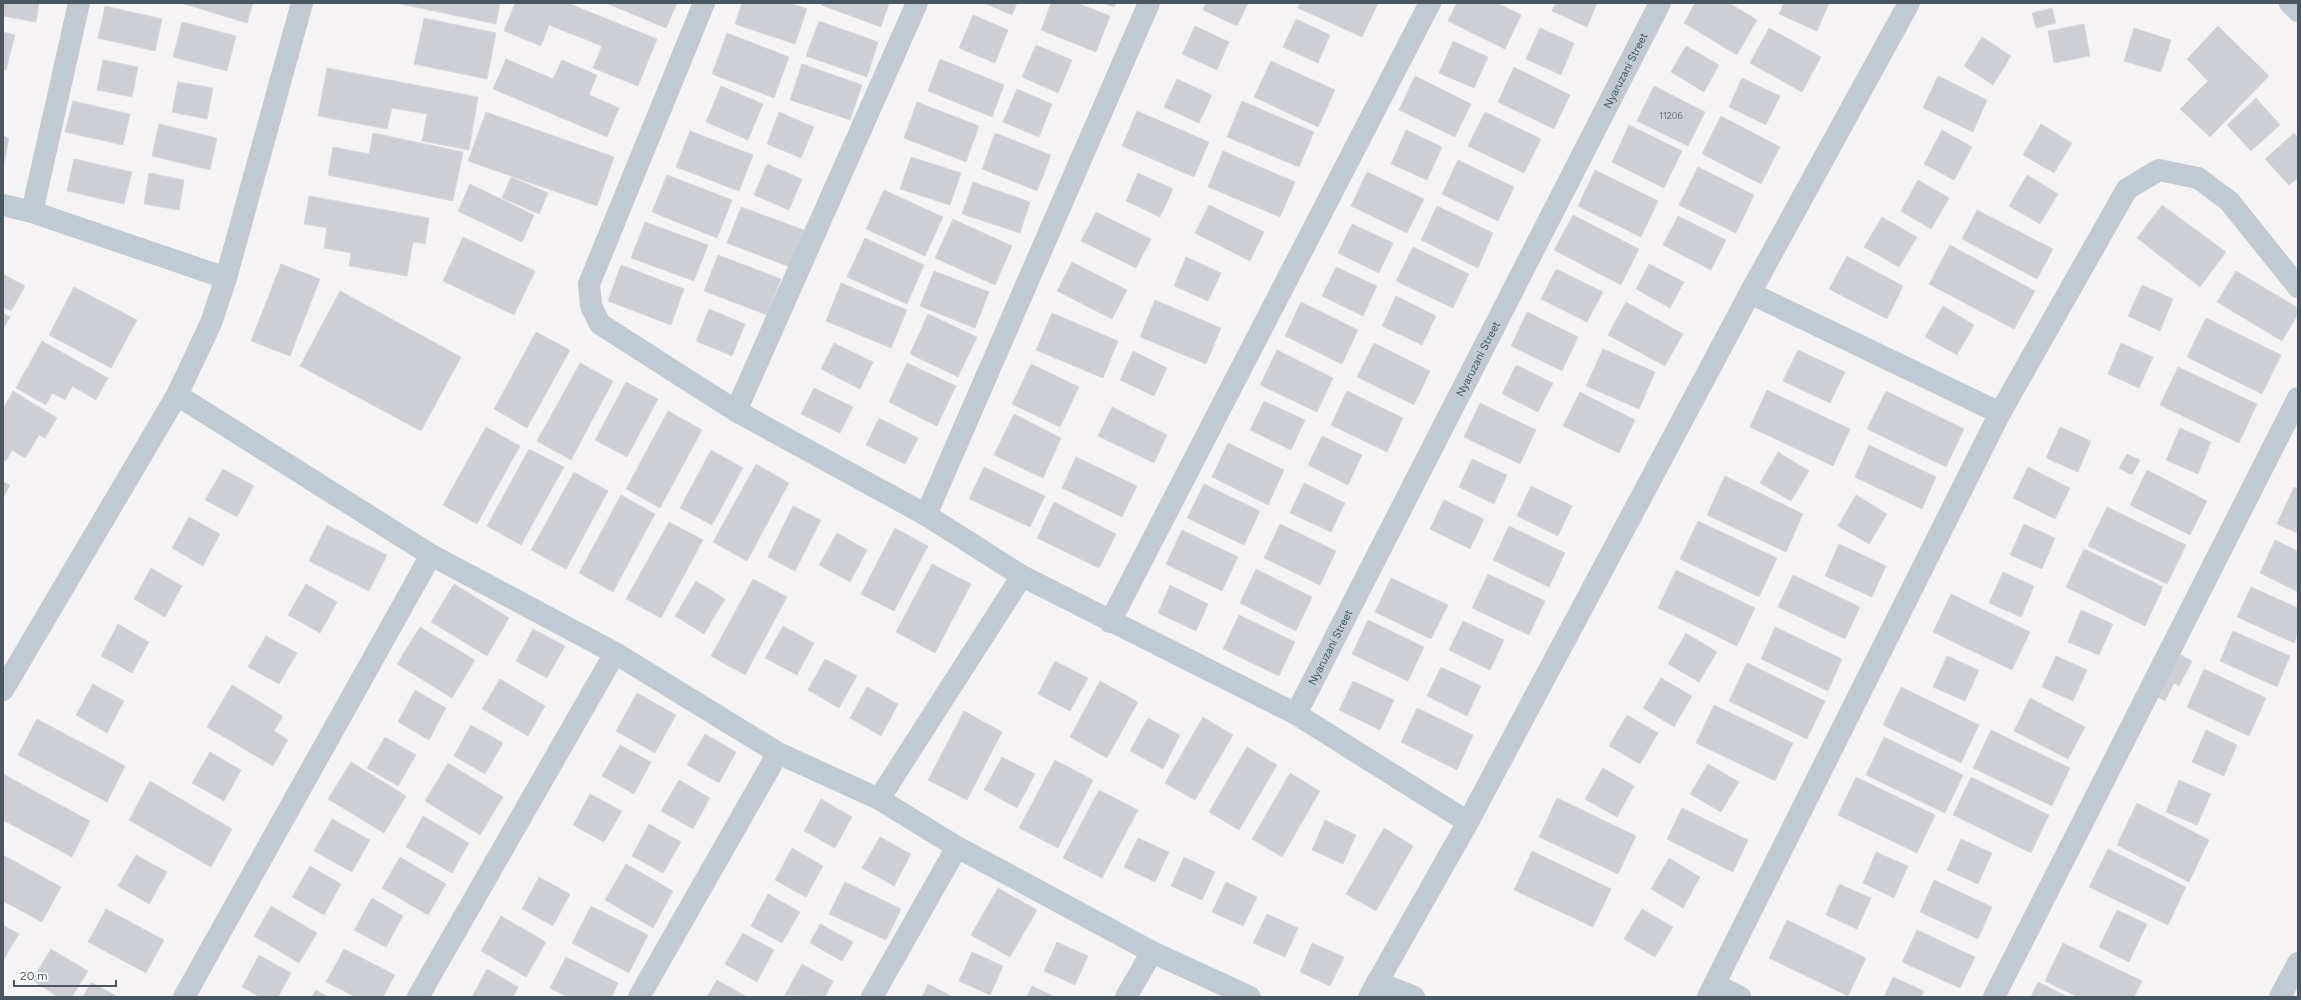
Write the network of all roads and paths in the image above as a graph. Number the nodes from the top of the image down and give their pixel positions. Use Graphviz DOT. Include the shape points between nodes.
graph roads {
  1 [pos="78,3"];
  2 [pos="302,3"];
  3 [pos="704,3"];
  4 [pos="917,3"];
  5 [pos="1149,3"];
  6 [pos="1430,3"];
  7 [pos="1660,3"];
  8 [pos="1909,3"];
  9 [pos="2290,3"];
  10 [pos="2298,11"];
  11 [pos="3,205"];
  12 [pos="32,212"];
  13 [pos="226,278"];
  14 [pos="2298,287"];
  15 [pos="1750,293"];
  16 [pos="177,395"];
  17 [pos="2298,398"];
  18 [pos="736,411"];
  19 [pos="2000,413"];
  20 [pos="926,515"];
  21 [pos="431,556"];
  22 [pos="1022,576"];
  23 [pos="1110,622"];
  24 [pos="615,653"];
  25 [pos="3,690"];
  26 [pos="1296,714"];
  27 [pos="778,753"];
  28 [pos="878,799"];
  29 [pos="1468,822"];
  30 [pos="957,846"];
  31 [pos="1152,952"];
  32 [pos="2298,963"];
  33 [pos="1373,989"];
  34 [pos="1712,991"];
  35 [pos="184,997"];
  36 [pos="418,997"];
  37 [pos="639,997"];
  38 [pos="872,997"];
  39 [pos="1126,997"];
  40 [pos="1250,997"];
  41 [pos="1414,997"];
  42 [pos="1740,997"];
  43 [pos="1994,997"];
  44 [pos="2280,997"];
  1 -- 12 [label="street"];
  2 -- 13 [label="street"];
  3 -- 18 [label="street" via="590,284 591,306 600,324"];
  4 -- 18 [label="street"];
  5 -- 20 [label="street"];
  6 -- 23 [label="street"];
  7 -- 26 [label="street, Nyaruzani Street"];
  8 -- 15 [label="street"];
  9 -- 10 [label="street"];
  11 -- 12 [label="street"];
  12 -- 13 [label="street"];
  13 -- 16 [label="street" via="211,323"];
  14 -- 19 [label="street" via="2229,201 2198,178 2158,170 2127,189"];
  15 -- 19 [label="street"];
  15 -- 29 [label="street"];
  16 -- 21 [label="street"];
  16 -- 25 [label="street"];
  17 -- 43 [label="street"];
  18 -- 20 [label="street"];
  19 -- 34 [label="street"];
  20 -- 22 [label="street"];
  21 -- 24 [label="street"];
  21 -- 35 [label="street"];
  22 -- 23 [label="street"];
  22 -- 28 [label="street"];
  23 -- 26 [label="street"];
  24 -- 27 [label="street"];
  24 -- 36 [label="street"];
  26 -- 29 [label="street"];
  27 -- 28 [label="street"];
  27 -- 37 [label="street"];
  28 -- 30 [label="street"];
  29 -- 33 [label="street"];
  30 -- 31 [label="street"];
  30 -- 38 [label="street"];
  31 -- 39 [label="street"];
  31 -- 40 [label="street"];
  32 -- 44 [label="street"];
  33 -- 41 [label="street"];
  34 -- 42 [label="street"];
}
